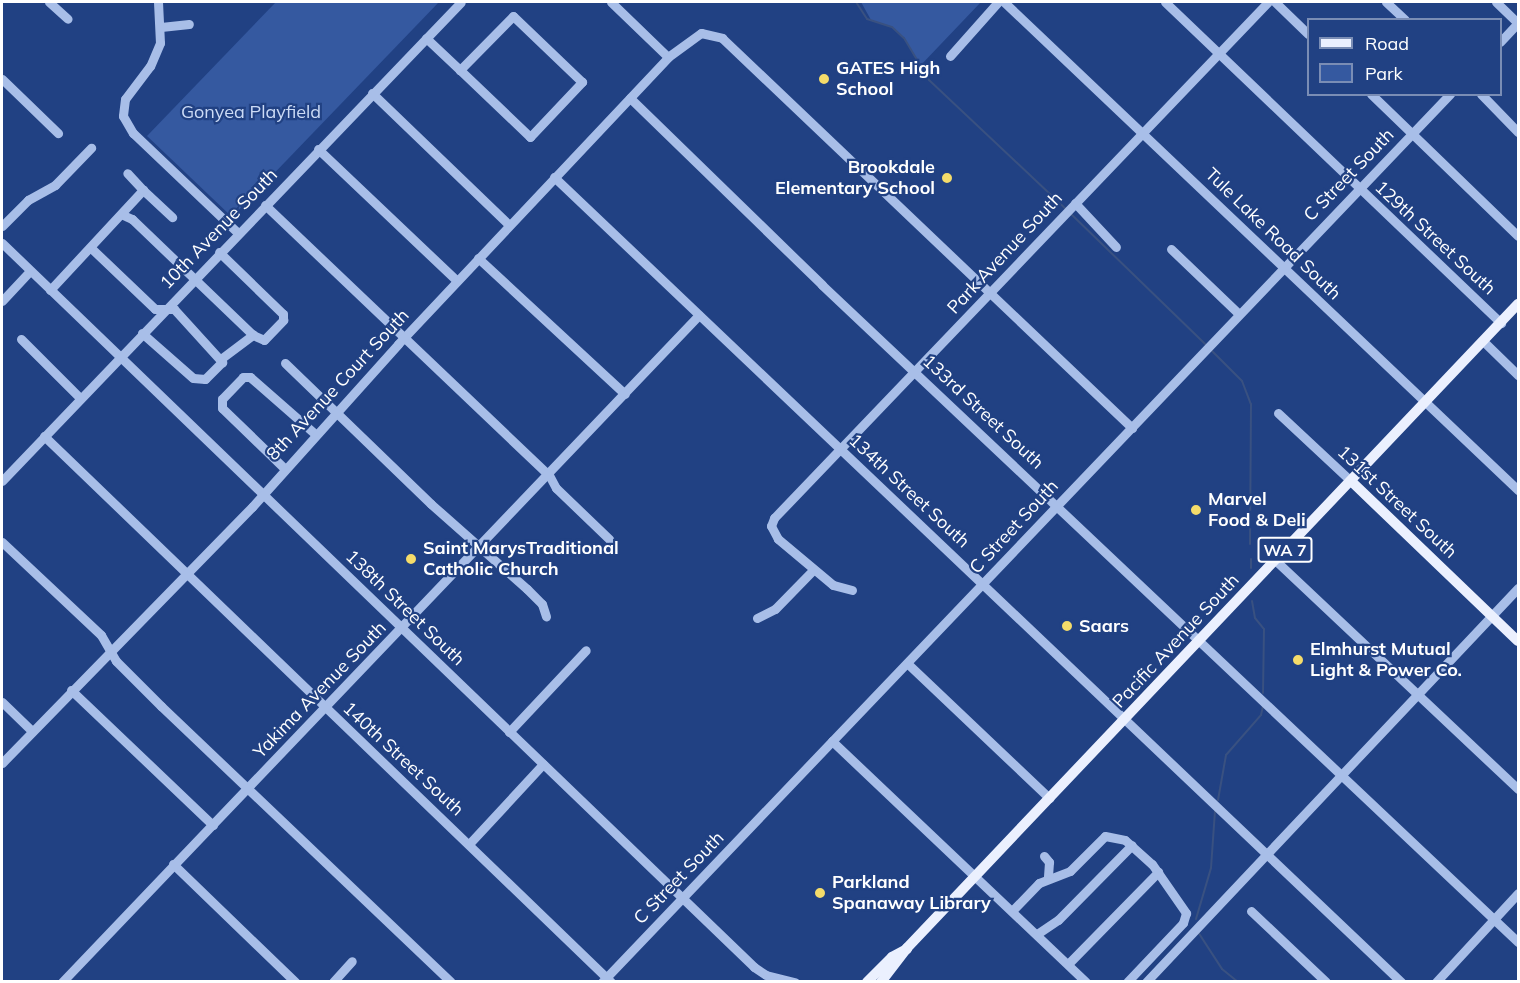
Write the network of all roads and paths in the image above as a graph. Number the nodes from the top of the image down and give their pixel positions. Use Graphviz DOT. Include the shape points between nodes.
graph roads {
  1 [pos="50,2"];
  2 [pos="158,2"];
  3 [pos="461,2"];
  4 [pos="611,2"];
  5 [pos="998,2"];
  6 [pos="1004,2"];
  7 [pos="1165,2"];
  8 [pos="1268,2"];
  9 [pos="1275,2"];
  10 [pos="1386,2"];
  11 [pos="1496,2"];
  12 [pos="1403,18"];
  13 [pos="68,20"];
  14 [pos="1518,23"];
  15 [pos="161,24"];
  16 [pos="189,24"];
  17 [pos="1307,33"];
  18 [pos="426,38"];
  19 [pos="1502,40"];
  20 [pos="1219,53"];
  21 [pos="950,56"];
  22 [pos="668,57"];
  23 [pos="460,70"];
  24 [pos="2,79"];
  25 [pos="372,93"];
  26 [pos="1373,96"];
  27 [pos="1448,96"];
  28 [pos="1483,96"];
  29 [pos="630,98"];
  30 [pos="1143,132"];
  31 [pos="1518,132"];
  32 [pos="58,133"];
  33 [pos="1412,134"];
  34 [pos="90,148"];
  35 [pos="318,148"];
  36 [pos="126,173"];
  37 [pos="555,177"];
  38 [pos="1359,189"];
  39 [pos="143,190"];
  40 [pos="1075,203"];
  41 [pos="265,205"];
  42 [pos="123,215"];
  43 [pos="172,218"];
  44 [pos="509,225"];
  45 [pos="2,226"];
  46 [pos="238,233"];
  47 [pos="1518,236"];
  48 [pos="2,243"];
  49 [pos="1116,247"];
  50 [pos="91,248"];
  51 [pos="1171,249"];
  52 [pos="219,252"];
  53 [pos="478,258"];
  54 [pos="1284,267"];
  55 [pos="30,271"];
  56 [pos="194,279"];
  57 [pos="456,280"];
  58 [pos="50,290"];
  59 [pos="990,292"];
  60 [pos="2,301"];
  61 [pos="1518,304"];
  62 [pos="165,309"];
  63 [pos="1239,314"];
  64 [pos="699,315"];
  65 [pos="1501,323"];
  66 [pos="142,333"];
  67 [pos="256,338"];
  68 [pos="404,338"];
  69 [pos="21,339"];
  70 [pos="1483,341"];
  71 [pos="119,357"];
  72 [pos="222,358"];
  73 [pos="285,363"];
  74 [pos="916,371"];
  75 [pos="1518,375"];
  76 [pos="626,394"];
  77 [pos="80,398"];
  78 [pos="1425,402"];
  79 [pos="336,411"];
  80 [pos="1278,413"];
  81 [pos="1132,428"];
  82 [pos="315,434"];
  83 [pos="44,436"];
  84 [pos="841,450"];
  85 [pos="284,468"];
  86 [pos="549,475"];
  87 [pos="2,481"];
  88 [pos="1351,481"];
  89 [pos="1518,490"];
  90 [pos="261,493"];
  91 [pos="1058,506"];
  92 [pos="609,539"];
  93 [pos="2,542"];
  94 [pos="479,547"];
  95 [pos="1275,560"];
  96 [pos="813,570"];
  97 [pos="186,573"];
  98 [pos="983,584"];
  99 [pos="1518,588"];
  100 [pos="852,590"];
  101 [pos="546,616"];
  102 [pos="1492,616"];
  103 [pos="757,618"];
  104 [pos="402,628"];
  105 [pos="1200,639"];
  106 [pos="1518,641"];
  107 [pos="110,650"];
  108 [pos="586,650"];
  109 [pos="908,663"];
  110 [pos="71,690"];
  111 [pos="1418,694"];
  112 [pos="2,702"];
  113 [pos="325,709"];
  114 [pos="1125,719"];
  115 [pos="32,731"];
  116 [pos="509,732"];
  117 [pos="832,741"];
  118 [pos="2,763"];
  119 [pos="543,764"];
  120 [pos="1341,774"];
  121 [pos="248,787"];
  122 [pos="1518,789"];
  123 [pos="1049,798"];
  124 [pos="213,825"];
  125 [pos="469,844"];
  126 [pos="1132,845"];
  127 [pos="1266,853"];
  128 [pos="1044,856"];
  129 [pos="173,864"];
  130 [pos="1158,872"];
  131 [pos="975,877"];
  132 [pos="1048,878"];
  133 [pos="1518,894"];
  134 [pos="682,898"];
  135 [pos="1012,911"];
  136 [pos="1251,911"];
  137 [pos="1494,919"];
  138 [pos="1037,934"];
  139 [pos="1518,942"];
  140 [pos="907,948"];
  141 [pos="352,961"];
  142 [pos="1068,964"];
  143 [pos="606,980"];
  144 [pos="62,981"];
  145 [pos="295,981"];
  146 [pos="333,981"];
  147 [pos="451,981"];
  148 [pos="795,981"];
  149 [pos="867,981"];
  150 [pos="881,981"];
  151 [pos="1086,981"];
  152 [pos="1128,981"];
  153 [pos="1146,981"];
  154 [pos="1326,981"];
  155 [pos="1401,981"];
  156 [pos="1436,981"];
  1 -- 13 [label="street"];
  2 -- 15 [label="street"];
  3 -- 18 [label="street, 10th Avenue South"];
  4 -- 22 [label="street"];
  5 -- 21 [label="street"];
  6 -- 30 [label="street, Tule Lake Road South"];
  7 -- 20 [label="street, 129th Street South"];
  8 -- 20 [label="street, Park Avenue South"];
  9 -- 17 [label="street"];
  10 -- 12 [label="street"];
  11 -- 14 [label="street"];
  14 -- 19 [label="street"];
  15 -- 16 [label="street"];
  15 -- 46 [label="street" via="156,55 128,93 124,114 133,133"];
  18 -- 23 [label="street"];
  18 -- 25 [label="street, 10th Avenue South"];
  20 -- 30 [label="street, Park Avenue South"];
  20 -- 38 [label="street, 129th Street South"];
  22 -- 29 [label="street, 8th Avenue Court South"];
  22 -- 59 [label="street, 8th Avenue Court South" via="701,33 722,38"];
  23 -- 23 [label="street" via="530,137 582,82 513,15"];
  24 -- 32 [label="street"];
  25 -- 35 [label="street, 10th Avenue South"];
  25 -- 44 [label="street"];
  26 -- 33 [label="street"];
  27 -- 33 [label="street, C Street South"];
  28 -- 31 [label="street"];
  29 -- 37 [label="street, 8th Avenue Court South"];
  29 -- 74 [label="street, 133rd Street South"];
  30 -- 40 [label="street, Park Avenue South"];
  30 -- 54 [label="street, Tule Lake Road South"];
  33 -- 38 [label="street, C Street South"];
  33 -- 47 [label="street"];
  34 -- 45 [label="street" via="55,185 28,200"];
  35 -- 41 [label="street, 10th Avenue South"];
  35 -- 57 [label="street"];
  36 -- 39 [label="street"];
  37 -- 44 [label="street, 8th Avenue Court South"];
  37 -- 64 [label="street, 134th Street South"];
  38 -- 54 [label="street, C Street South"];
  38 -- 65 [label="street, 129th Street South"];
  39 -- 42 [label="street"];
  39 -- 43 [label="street"];
  40 -- 49 [label="street"];
  40 -- 59 [label="street, Park Avenue South"];
  41 -- 46 [label="street, 10th Avenue South"];
  41 -- 68 [label="street"];
  42 -- 50 [label="street"];
  42 -- 56 [label="street" via="132,219"];
  44 -- 53 [label="street, 8th Avenue Court South"];
  46 -- 52 [label="street, 10th Avenue South"];
  48 -- 55 [label="street, 138th Street South"];
  50 -- 58 [label="street"];
  50 -- 62 [label="street" via="155,309"];
  51 -- 63 [label="street"];
  52 -- 56 [label="street, 10th Avenue South"];
  52 -- 67 [label="street" via="283,314 283,320 268,336"];
  53 -- 57 [label="street, 8th Avenue Court South"];
  53 -- 76 [label="street"];
  54 -- 63 [label="street, C Street South"];
  54 -- 78 [label="street, Tule Lake Road South"];
  55 -- 58 [label="street, 138th Street South"];
  55 -- 60 [label="street"];
  56 -- 62 [label="street, 10th Avenue South"];
  56 -- 67 [label="street"];
  57 -- 68 [label="street, 8th Avenue Court South"];
  58 -- 71 [label="street, 138th Street South"];
  59 -- 74 [label="street, Park Avenue South"];
  59 -- 81 [label="street"];
  61 -- 65 [label="main road, Pacific Avenue South / WA 7"];
  62 -- 66 [label="street, 10th Avenue South"];
  62 -- 72 [label="street" via="174,309"];
  63 -- 81 [label="street, C Street South"];
  64 -- 76 [label="street, Yakima Avenue South"];
  64 -- 84 [label="street, 134th Street South"];
  65 -- 70 [label="main road, Pacific Avenue South / WA 7"];
  66 -- 71 [label="street, 10th Avenue South"];
  66 -- 72 [label="street" via="193,378 205,379"];
  67 -- 72 [label="street"];
  68 -- 79 [label="street, 8th Avenue Court South"];
  68 -- 86 [label="street"];
  69 -- 77 [label="street"];
  70 -- 75 [label="street"];
  70 -- 78 [label="main road, Pacific Avenue South / WA 7"];
  71 -- 77 [label="street, 10th Avenue South"];
  71 -- 90 [label="street, 138th Street South"];
  73 -- 79 [label="street"];
  74 -- 84 [label="street, Park Avenue South"];
  74 -- 91 [label="street, 133rd Street South"];
  76 -- 86 [label="street, Yakima Avenue South"];
  77 -- 83 [label="street, 10th Avenue South"];
  78 -- 88 [label="main road, Pacific Avenue South / WA 7"];
  78 -- 89 [label="street, Tule Lake Road South"];
  79 -- 82 [label="street, 8th Avenue Court South"];
  79 -- 94 [label="street"];
  80 -- 88 [label="street, 131st Street South"];
  81 -- 91 [label="street, C Street South"];
  82 -- 85 [label="street, 8th Avenue Court South"];
  82 -- 85 [label="street" via="250,377 243,377 222,399 222,408"];
  83 -- 87 [label="street, 10th Avenue South"];
  83 -- 97 [label="street, 140th Street South"];
  84 -- 96 [label="street, Park Avenue South" via="774,518 771,530"];
  84 -- 98 [label="street, 134th Street South"];
  85 -- 90 [label="street, 8th Avenue Court South"];
  86 -- 92 [label="street" via="556,488"];
  86 -- 94 [label="street, Yakima Avenue South"];
  88 -- 95 [label="main road, Pacific Avenue South / WA 7"];
  88 -- 102 [label="main road, 131st Street South"];
  90 -- 97 [label="street, 8th Avenue Court South"];
  90 -- 104 [label="street, 138th Street South"];
  91 -- 98 [label="street, C Street South"];
  91 -- 105 [label="street, 133rd Street South"];
  93 -- 107 [label="street" via="100,635"];
  94 -- 101 [label="street" via="542,604"];
  94 -- 104 [label="street, Yakima Avenue South"];
  95 -- 105 [label="main road, Pacific Avenue South / WA 7"];
  95 -- 111 [label="street"];
  96 -- 100 [label="street" via="833,585"];
  96 -- 103 [label="street" via="775,609"];
  97 -- 107 [label="street, 8th Avenue Court South"];
  97 -- 113 [label="street, 140th Street South"];
  98 -- 109 [label="street, C Street South"];
  98 -- 114 [label="street, 134th Street South"];
  99 -- 102 [label="street"];
  102 -- 106 [label="main road, 131st Street South"];
  102 -- 111 [label="street"];
  104 -- 113 [label="street, Yakima Avenue South"];
  104 -- 116 [label="street, 138th Street South"];
  105 -- 114 [label="main road, Pacific Avenue South / WA 7"];
  105 -- 120 [label="street, 133rd Street South"];
  107 -- 110 [label="street, 8th Avenue Court South"];
  107 -- 121 [label="street" via="161,706"];
  108 -- 116 [label="street"];
  109 -- 117 [label="street, C Street South"];
  109 -- 123 [label="street"];
  110 -- 115 [label="street, 8th Avenue Court South"];
  110 -- 124 [label="street"];
  111 -- 120 [label="street"];
  111 -- 122 [label="street"];
  112 -- 115 [label="street"];
  113 -- 121 [label="street, Yakima Avenue South"];
  113 -- 125 [label="street, 140th Street South"];
  114 -- 123 [label="main road, Pacific Avenue South / WA 7"];
  114 -- 127 [label="street, 134th Street South"];
  115 -- 118 [label="street, 8th Avenue Court South"];
  116 -- 119 [label="street, 138th Street South"];
  117 -- 131 [label="street"];
  117 -- 134 [label="street, C Street South"];
  119 -- 125 [label="street"];
  119 -- 134 [label="street, 138th Street South"];
  120 -- 127 [label="street"];
  120 -- 137 [label="street, 133rd Street South"];
  121 -- 124 [label="street, Yakima Avenue South"];
  121 -- 147 [label="street"];
  123 -- 131 [label="main road, Pacific Avenue South / WA 7"];
  124 -- 129 [label="street, Yakima Avenue South"];
  125 -- 143 [label="street, 140th Street South"];
  126 -- 130 [label="street"];
  126 -- 132 [label="street" via="1108,834 1070,871"];
  126 -- 138 [label="street" via="1058,920"];
  127 -- 153 [label="street"];
  127 -- 155 [label="street, 134th Street South"];
  128 -- 132 [label="street" via="1049,862"];
  129 -- 144 [label="street, Yakima Avenue South"];
  129 -- 145 [label="street"];
  130 -- 142 [label="street"];
  130 -- 152 [label="street" via="1186,911 1183,923"];
  131 -- 135 [label="street"];
  131 -- 140 [label="main road, Pacific Avenue South / WA 7"];
  132 -- 135 [label="street"];
  133 -- 137 [label="street"];
  134 -- 143 [label="street, C Street South"];
  134 -- 148 [label="street, 138th Street South" via="758,970"];
  135 -- 138 [label="street"];
  136 -- 154 [label="street"];
  137 -- 139 [label="street, 133rd Street South"];
  137 -- 156 [label="street"];
  138 -- 142 [label="street"];
  140 -- 149 [label="main road, Pacific Avenue South / WA 7"];
  140 -- 150 [label="main road, Pacific Avenue South / WA 7"];
  141 -- 146 [label="street"];
  142 -- 151 [label="street"];
}
